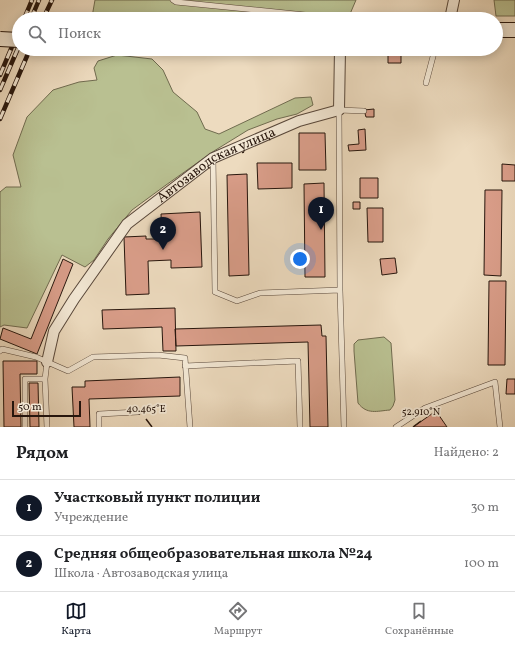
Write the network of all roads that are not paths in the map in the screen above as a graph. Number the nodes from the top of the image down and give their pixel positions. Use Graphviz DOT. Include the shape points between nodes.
graph roads {
  1 [pos="173,0"];
  2 [pos="454,0"];
  3 [pos="199,3"];
  4 [pos="279,12"];
  5 [pos="451,12"];
  6 [pos="503,30"];
  7 [pos="515,30"];
  8 [pos="0,40"];
  9 [pos="12,40"];
  10 [pos="340,56"];
  11 [pos="433,56"];
  12 [pos="426,83"];
  13 [pos="339,110"];
  14 [pos="364,111"];
  15 [pos="213,158"];
  16 [pos="340,290"];
  17 [pos="0,351"];
  18 [pos="47,362"];
  19 [pos="185,366"];
  20 [pos="45,379"];
  21 [pos="138,412"];
  22 [pos="25,427"];
  23 [pos="47,427"];
  24 [pos="99,427"];
  25 [pos="190,427"];
  26 [pos="300,427"];
  27 [pos="344,427"];
  28 [pos="396,427"];
  29 [pos="500,427"];
  1 -- 3 [label="lane"];
  2 -- 5 [label="street"];
  3 -- 4 [label="lane"];
  6 -- 7 [label="main road"];
  8 -- 9 [label="main road, bridge"];
  10 -- 13 [label="street"];
  11 -- 12 [label="lane"];
  13 -- 14 [label="lane"];
  13 -- 15 [label="street, Автозаводская улица" via="299,121"];
  13 -- 16 [label="lane"];
  15 -- 16 [label="lane" via="215,292 237,301 260,293"];
  15 -- 18 [label="street, Автозаводская улица" via="127,224 54,332"];
  16 -- 27 [label="lane"];
  17 -- 18 [label="lane" via="2,349"];
  18 -- 19 [label="lane" via="68,371 93,357 158,355 185,358"];
  18 -- 20 [label="lane"];
  19 -- 25 [label="lane"];
  19 -- 26 [label="lane" via="298,361"];
  20 -- 22 [label="lane" via="25,379"];
  20 -- 23 [label="lane"];
  21 -- 24 [label="lane" via="99,414"];
  28 -- 29 [label="lane" via="425,408 495,382"];
}
